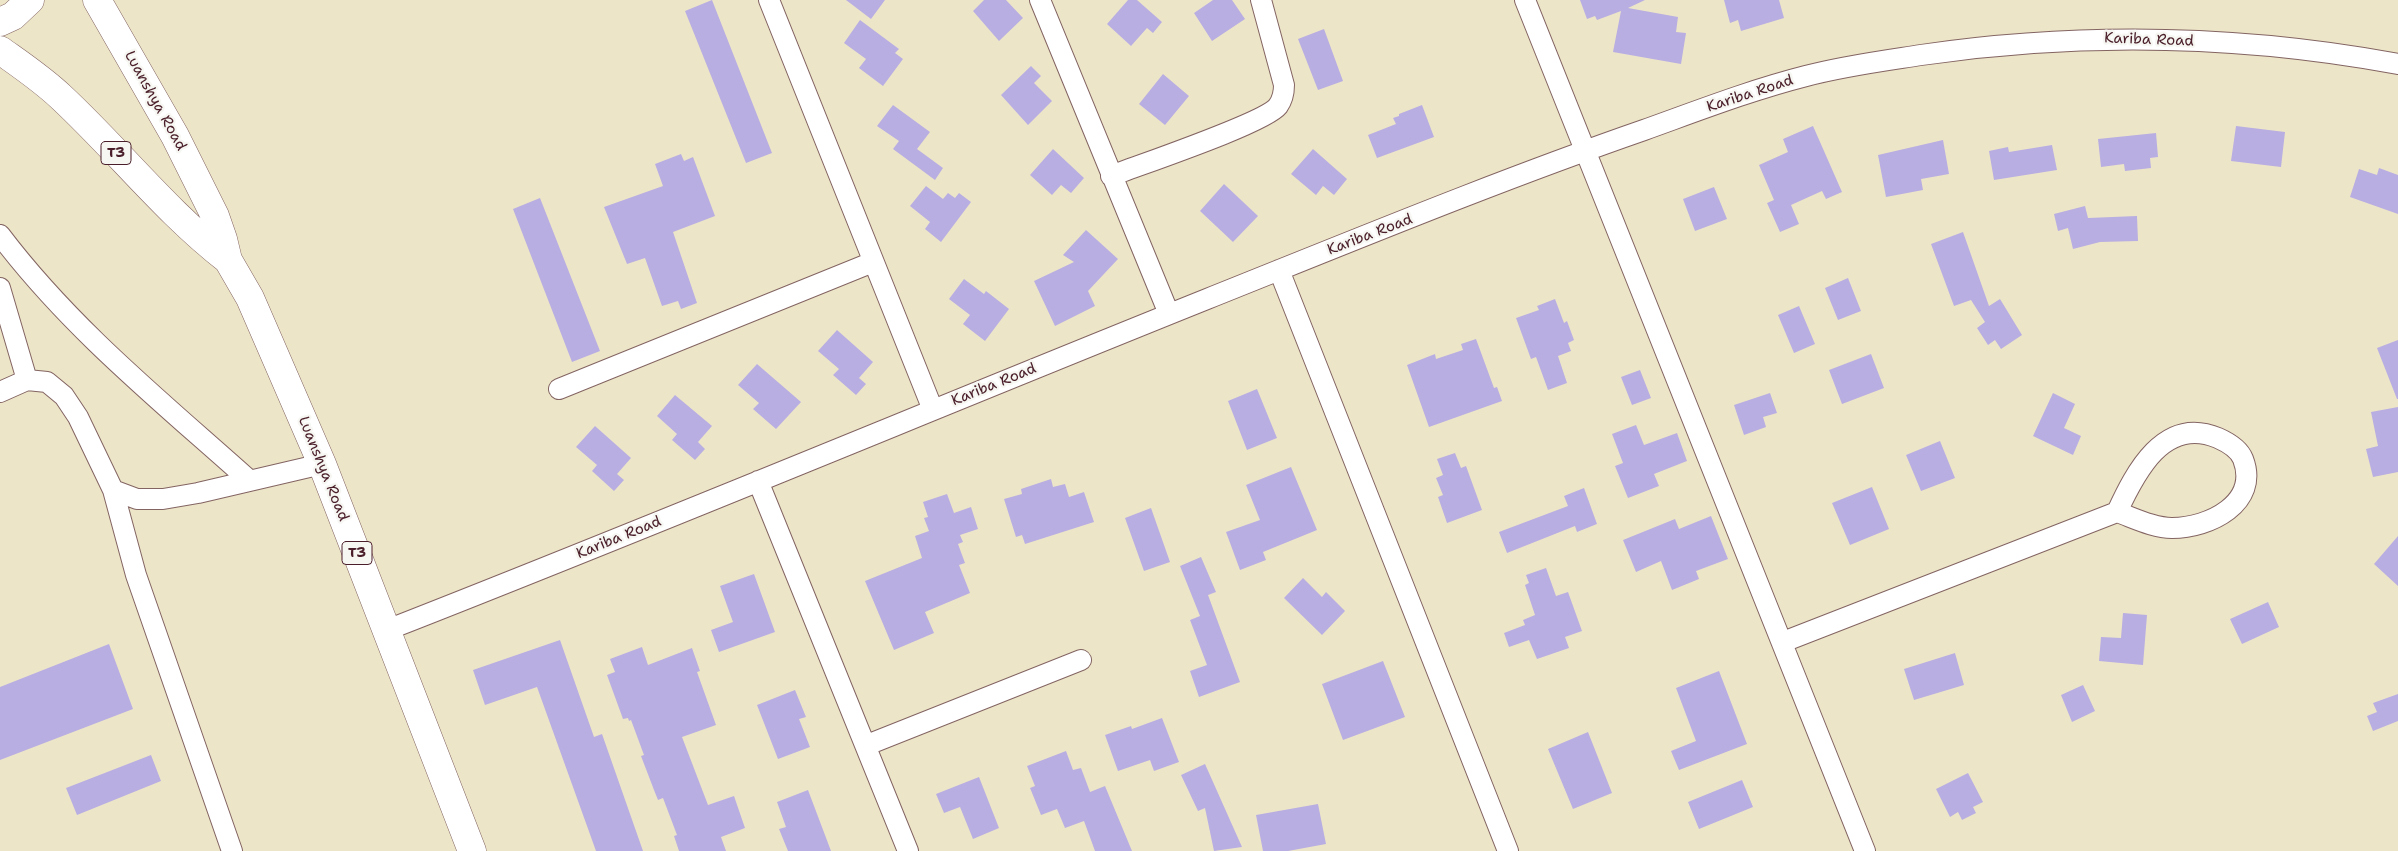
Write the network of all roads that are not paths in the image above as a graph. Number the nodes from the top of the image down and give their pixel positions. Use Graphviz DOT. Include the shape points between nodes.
graph roads {
  1 [pos="30,0"];
  2 [pos="97,0"];
  3 [pos="769,0"];
  4 [pos="1040,0"];
  5 [pos="1261,0"];
  6 [pos="1525,0"];
  7 [pos="0,22"];
  8 [pos="0,50"];
  9 [pos="2398,64"];
  10 [pos="1586,150"];
  11 [pos="1111,176"];
  12 [pos="0,236"];
  13 [pos="228,260"];
  14 [pos="873,262"];
  15 [pos="1279,270"];
  16 [pos="0,288"];
  17 [pos="1170,314"];
  18 [pos="27,380"];
  19 [pos="559,390"];
  20 [pos="0,392"];
  21 [pos="933,410"];
  22 [pos="322,464"];
  23 [pos="250,481"];
  24 [pos="758,481"];
  25 [pos="113,490"];
  26 [pos="2117,512"];
  27 [pos="387,630"];
  28 [pos="1783,642"];
  29 [pos="1081,660"];
  30 [pos="867,745"];
  31 [pos="232,851"];
  32 [pos="472,851"];
  33 [pos="908,851"];
  34 [pos="1508,851"];
  35 [pos="1865,851"];
  1 -- 7 [label="highway" via="13,16"];
  2 -- 13 [label="highway, Luanshya Road / T3" via="183,151 215,216"];
  3 -- 14 [label="street"];
  4 -- 11 [label="street"];
  5 -- 11 [label="street" via="1284,85 1284,97 1277,108 1248,123"];
  6 -- 10 [label="street"];
  8 -- 13 [label="highway, Luanshya Road / T3" via="60,96 153,193"];
  9 -- 10 [label="street, Kariba Road" via="2224,42 2089,39 1971,48 1805,76"];
  10 -- 15 [label="street, Kariba Road"];
  10 -- 28 [label="street"];
  11 -- 17 [label="street"];
  12 -- 23 [label="street" via="53,300 93,340"];
  13 -- 22 [label="highway, Luanshya Road / T3" via="250,298"];
  14 -- 19 [label="street"];
  14 -- 21 [label="street"];
  15 -- 17 [label="street, Kariba Road"];
  15 -- 34 [label="street"];
  16 -- 18 [label="street"];
  17 -- 21 [label="street, Kariba Road"];
  18 -- 20 [label="street"];
  18 -- 25 [label="street" via="47,382 64,396 78,417"];
  21 -- 24 [label="street, Kariba Road"];
  22 -- 23 [label="street"];
  22 -- 27 [label="highway, Luanshya Road / T3"];
  23 -- 25 [label="street" via="163,499 137,499"];
  24 -- 27 [label="street, Kariba Road"];
  24 -- 30 [label="street"];
  25 -- 31 [label="street" via="136,575"];
  26 -- 26 [label="street" via="2145,460 2165,442 2185,434 2209,434 2229,443 2242,458 2247,478 2240,501 2220,517 2194,526 2170,528"];
  26 -- 28 [label="street"];
  27 -- 32 [label="highway, Luanshya Road / T3"];
  28 -- 35 [label="street"];
  29 -- 30 [label="street"];
  30 -- 33 [label="street"];
}
